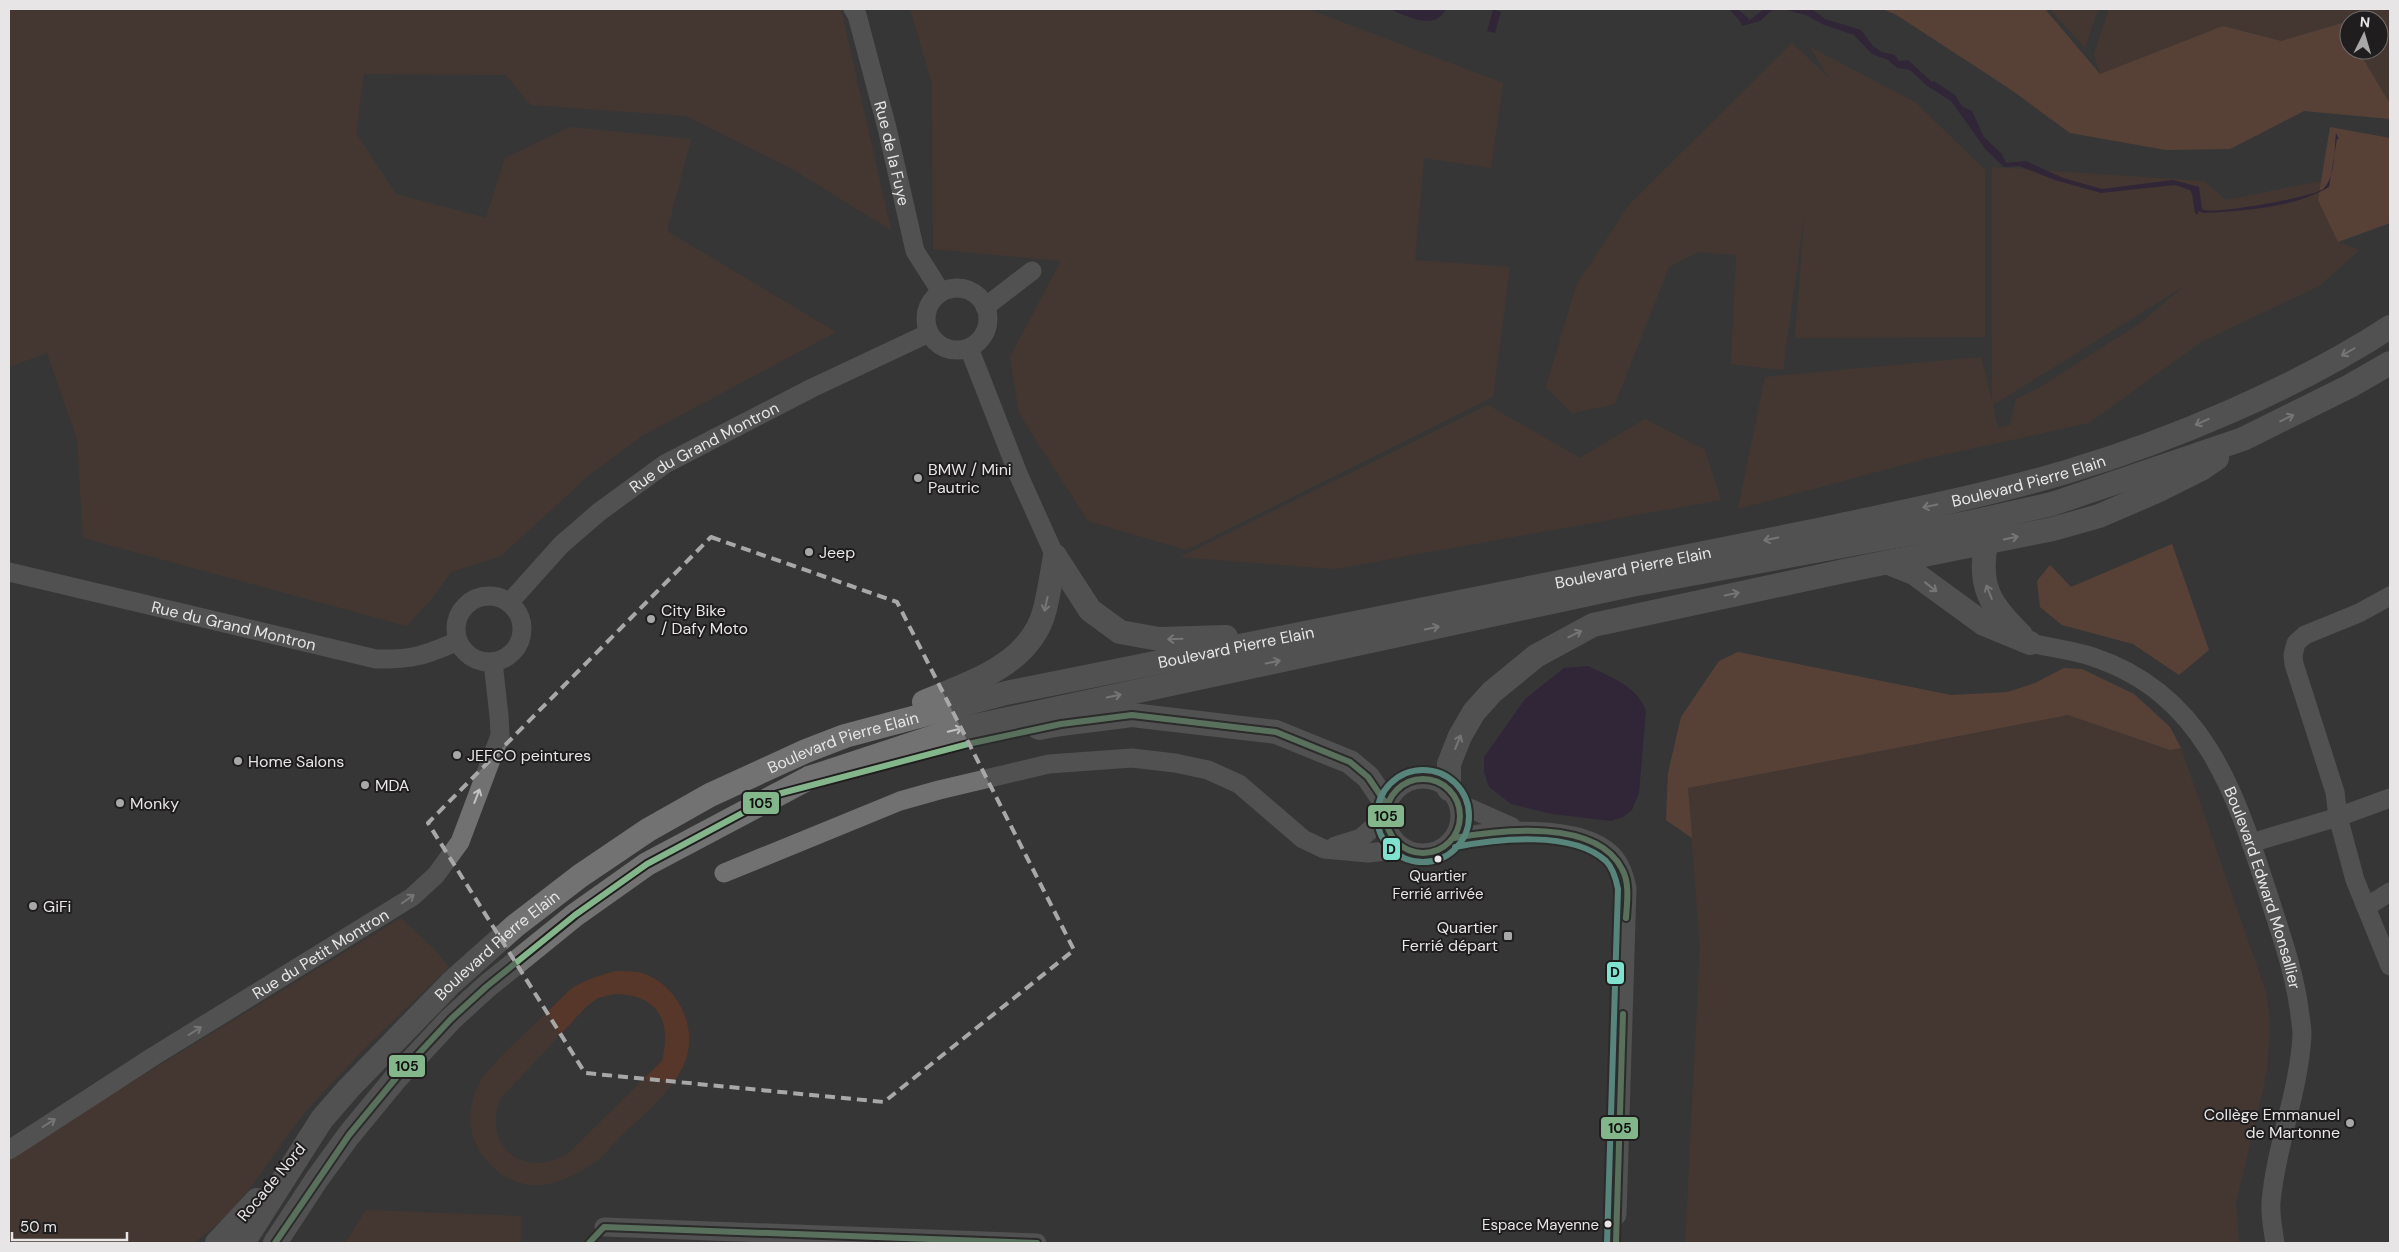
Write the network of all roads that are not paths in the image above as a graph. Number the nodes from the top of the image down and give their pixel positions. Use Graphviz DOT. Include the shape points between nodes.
graph roads {
  1 [pos="853,9"];
  2 [pos="1032,271"];
  3 [pos="941,292"];
  4 [pos="985,306"];
  5 [pos="2390,327"];
  6 [pos="929,333"];
  7 [pos="969,348"];
  8 [pos="2390,363"];
  9 [pos="2243,440"];
  10 [pos="1986,543"];
  11 [pos="1055,556"];
  12 [pos="1889,563"];
  13 [pos="9,572"];
  14 [pos="2390,596"];
  15 [pos="509,603"];
  16 [pos="1294,635"];
  17 [pos="458,641"];
  18 [pos="2030,643"];
  19 [pos="493,662"];
  20 [pos="845,736"];
  21 [pos="778,794"];
  22 [pos="1453,796"];
  23 [pos="2390,798"];
  24 [pos="1386,811"];
  25 [pos="2338,817"];
  26 [pos="1518,830"];
  27 [pos="1454,838"];
  28 [pos="2251,843"];
  29 [pos="1324,849"];
  30 [pos="1404,849"];
  31 [pos="724,873"];
  32 [pos="2390,892"];
  33 [pos="2366,907"];
  34 [pos="2390,966"];
  35 [pos="322,1120"];
  36 [pos="9,1150"];
  37 [pos="1617,1215"];
  38 [pos="604,1227"];
  39 [pos="217,1243"];
  40 [pos="243,1243"];
  41 [pos="275,1243"];
  42 [pos="1037,1243"];
  43 [pos="2275,1243"];
  1 -- 3 [label="street, Rue de la Fuye" via="888,128 915,250"];
  2 -- 4 [label="street"];
  3 -- 4 [label="street" via="966,290"];
  3 -- 6 [label="street" via="929,306 926,324"];
  4 -- 7 [label="street" via="987,326"];
  5 -- 16 [label="main road, Boulevard Pierre Elain, one-way" via="2328,363 2255,399 2171,436 2066,472 1818,530"];
  6 -- 7 [label="street" via="951,350"];
  6 -- 15 [label="street, Rue du Grand Montron" via="812,388 665,464 599,512 561,545"];
  7 -- 11 [label="street" via="1019,476"];
  9 -- 8 [label="main road, Boulevard Pierre Elain, one-way"];
  10 -- 9 [label="main road, one-way" via="2099,516 2201,470"];
  21 -- 9 [label="main road, Boulevard Pierre Elain, one-way" via="809,778 952,731 1631,586 2052,504"];
  10 -- 12 [label="main road"];
  18 -- 10 [label="main road, one-way" via="2000,614 1987,590 1982,565"];
  16 -- 11 [label="main road, one-way" via="1158,639 1120,632 1090,610"];
  11 -- 20 [label="main road, one-way" via="1045,611 1020,654 988,674"];
  12 -- 18 [label="main road, one-way" via="1914,573 1984,624"];
  22 -- 12 [label="main road, one-way" via="1450,764 1460,736 1474,712 1492,692 1541,652 1594,624"];
  13 -- 17 [label="street, Rue du Grand Montron" via="376,659 406,660 427,655"];
  14 -- 25 [label="street" via="2305,636 2296,643 2293,655 2335,792"];
  15 -- 17 [label="street" via="500,597 489,596 468,602 456,620"];
  15 -- 19 [label="street" via="520,618 522,637 511,654"];
  16 -- 20 [label="main road, Boulevard Pierre Elain" via="1006,693"];
  17 -- 19 [label="street" via="472,658"];
  18 -- 28 [label="street, Boulevard Edward Monsallier" via="2092,657 2130,673 2167,699 2194,726 2217,760"];
  36 -- 19 [label="street, Rue du Petit Montron, one-way" via="412,897 436,875 460,842 500,735"];
  20 -- 35 [label="main road, Boulevard Pierre Elain" via="710,795 648,830 580,876 515,926 451,983"];
  21 -- 24 [label="main road" via="968,744 1061,724 1132,716 1276,732 1350,762 1368,777"];
  21 -- 41 [label="main road, Boulevard Pierre Elain" via="648,864 575,915 486,987 396,1078 349,1135"];
  22 -- 24 [label="street" via="1430,780 1419,779 1399,787"];
  22 -- 26 [label="street"];
  22 -- 27 [label="street" via="1460,821"];
  23 -- 25 [label="street"];
  24 -- 29 [label="street" via="1361,838"];
  24 -- 30 [label="street" via="1390,836"];
  25 -- 28 [label="street"];
  25 -- 33 [label="street"];
  26 -- 27 [label="street"];
  26 -- 37 [label="street" via="1575,836 1598,844 1611,853 1622,868 1627,888"];
  27 -- 30 [label="street" via="1431,853"];
  28 -- 43 [label="street, Boulevard Edward Monsallier" via="2294,976 2302,1032 2299,1067 2271,1204"];
  29 -- 30 [label="street" via="1368,853"];
  29 -- 31 [label="street" via="1303,838 1239,784 1208,770 1132,758 1049,764 939,790 900,802"];
  32 -- 33 [label="street"];
  33 -- 34 [label="street"];
  35 -- 39 [label="main road, Rocade Nord"];
  35 -- 40 [label="main road, Boulevard Pierre Elain"];
  38 -- 42 [label="street"];
}
